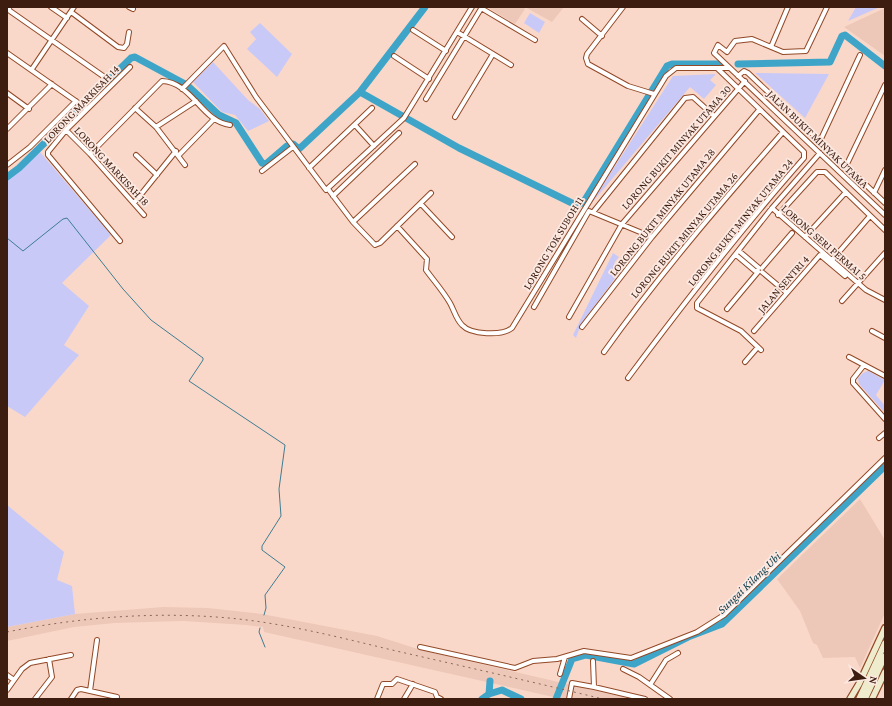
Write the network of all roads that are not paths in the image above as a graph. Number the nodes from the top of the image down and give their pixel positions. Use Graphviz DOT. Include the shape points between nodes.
graph roads {
  1 [pos="8,7"];
  2 [pos="52,7"];
  3 [pos="74,7"];
  4 [pos="623,7"];
  5 [pos="788,7"];
  6 [pos="827,7"];
  7 [pos="470,8"];
  8 [pos="481,8"];
  9 [pos="71,12"];
  10 [pos="67,18"];
  11 [pos="582,19"];
  12 [pos="414,30"];
  13 [pos="129,32"];
  14 [pos="457,32"];
  15 [pos="602,36"];
  16 [pos="464,37"];
  17 [pos="535,40"];
  18 [pos="52,42"];
  19 [pos="771,47"];
  20 [pos="446,51"];
  21 [pos="7,53"];
  22 [pos="493,54"];
  23 [pos="860,55"];
  24 [pos="394,56"];
  25 [pos="511,65"];
  26 [pos="130,67"];
  27 [pos="729,68"];
  28 [pos="718,69"];
  29 [pos="32,70"];
  30 [pos="103,76"];
  31 [pos="738,76"];
  32 [pos="429,79"];
  33 [pos="745,82"];
  34 [pos="52,84"];
  35 [pos="885,85"];
  36 [pos="183,88"];
  37 [pos="738,89"];
  38 [pos="7,93"];
  39 [pos="652,94"];
  40 [pos="426,99"];
  41 [pos="196,101"];
  42 [pos="77,102"];
  43 [pos="86,108"];
  44 [pos="135,108"];
  45 [pos="372,108"];
  46 [pos="29,109"];
  47 [pos="759,110"];
  48 [pos="714,116"];
  49 [pos="455,117"];
  50 [pos="214,118"];
  51 [pos="355,124"];
  52 [pos="230,125"];
  53 [pos="156,127"];
  54 [pos="7,129"];
  55 [pos="66,130"];
  56 [pos="783,132"];
  57 [pos="399,133"];
  58 [pos="820,141"];
  59 [pos="292,145"];
  60 [pos="374,146"];
  61 [pos="178,153"];
  62 [pos="90,154"];
  63 [pos="820,154"];
  64 [pos="136,155"];
  65 [pos="415,164"];
  66 [pos="7,165"];
  67 [pos="185,165"];
  68 [pos="846,166"];
  69 [pos="309,168"];
  70 [pos="885,170"];
  71 [pos="262,171"];
  72 [pos="157,175"];
  73 [pos="326,189"];
  74 [pos="846,192"];
  75 [pos="432,193"];
  76 [pos="874,193"];
  77 [pos="333,196"];
  78 [pos="765,202"];
  79 [pos="134,203"];
  80 [pos="885,203"];
  81 [pos="421,204"];
  82 [pos="772,208"];
  83 [pos="594,211"];
  84 [pos="144,215"];
  85 [pos="778,215"];
  86 [pos="885,215"];
  87 [pos="870,216"];
  88 [pos="353,222"];
  89 [pos="622,224"];
  90 [pos="397,226"];
  91 [pos="885,230"];
  92 [pos="792,233"];
  93 [pos="452,236"];
  94 [pos="652,237"];
  95 [pos="805,237"];
  96 [pos="120,241"];
  97 [pos="739,251"];
  98 [pos="885,253"];
  99 [pos="736,255"];
  100 [pos="832,260"];
  101 [pos="760,270"];
  102 [pos="844,276"];
  103 [pos="858,283"];
  104 [pos="787,293"];
  105 [pos="885,300"];
  106 [pos="842,301"];
  107 [pos="534,307"];
  108 [pos="726,309"];
  109 [pos="568,317"];
  110 [pos="582,327"];
  111 [pos="872,330"];
  112 [pos="754,331"];
  113 [pos="885,338"];
  114 [pos="604,352"];
  115 [pos="848,357"];
  116 [pos="745,362"];
  117 [pos="864,365"];
  118 [pos="885,376"];
  119 [pos="628,378"];
  120 [pos="885,419"];
  121 [pos="885,433"];
  122 [pos="879,438"];
  123 [pos="885,458"];
  124 [pos="885,628"];
  125 [pos="97,640"];
  126 [pos="885,643"];
  127 [pos="420,647"];
  128 [pos="678,653"];
  129 [pos="71,655"];
  130 [pos="885,656"];
  131 [pos="565,657"];
  132 [pos="49,660"];
  133 [pos="593,661"];
  134 [pos="623,669"];
  135 [pos="885,673"];
  136 [pos="560,674"];
  137 [pos="7,675"];
  138 [pos="14,680"];
  139 [pos="413,684"];
  140 [pos="650,685"];
  141 [pos="594,687"];
  142 [pos="7,690"];
  143 [pos="90,691"];
  144 [pos="105,697"];
  145 [pos="118,697"];
  146 [pos="35,699"];
  147 [pos="71,699"];
  148 [pos="376,699"];
  149 [pos="404,699"];
  150 [pos="441,699"];
  151 [pos="569,699"];
  152 [pos="645,699"];
  153 [pos="670,699"];
  154 [pos="850,699"];
  155 [pos="859,699"];
  156 [pos="865,699"];
  157 [pos="872,699"];
  1 -- 18 [label="street"];
  2 -- 10 [label="street"];
  3 -- 9 [label="street"];
  4 -- 15 [label="street"];
  5 -- 19 [label="street"];
  6 -- 19 [label="street" via="806,51 788,53"];
  7 -- 14 [label="street"];
  8 -- 16 [label="street"];
  8 -- 17 [label="street"];
  9 -- 10 [label="street"];
  9 -- 13 [label="street" via="118,47 124,48 127,44"];
  10 -- 18 [label="street"];
  11 -- 15 [label="street"];
  12 -- 20 [label="street"];
  14 -- 16 [label="street"];
  14 -- 20 [label="street"];
  15 -- 39 [label="street" via="587,54 588,64 628,86"];
  16 -- 22 [label="street"];
  16 -- 40 [label="street"];
  18 -- 29 [label="street"];
  18 -- 30 [label="street"];
  19 -- 27 [label="street, JALAN BUKIT MINYAK UTAMA" via="752,39 735,41 727,52 718,45 714,53"];
  20 -- 32 [label="street"];
  21 -- 29 [label="street"];
  22 -- 25 [label="street"];
  22 -- 49 [label="street"];
  23 -- 58 [label="street"];
  24 -- 32 [label="street"];
  26 -- 43 [label="street, LORONG MARKISAH 14"];
  27 -- 28 [label="street, LORONG TOK SUBOH 11"];
  27 -- 31 [label="street, JALAN BUKIT MINYAK UTAMA"];
  28 -- 37 [label="street, LORONG BUKIT MINYAK UTAMA 24"];
  28 -- 39 [label="street, LORONG TOK SUBOH 11" via="676,68"];
  29 -- 34 [label="street"];
  31 -- 33 [label="street, JALAN BUKIT MINYAK UTAMA"];
  31 -- 58 [label="street, JALAN BUKIT MINYAK UTAMA" via="744,71 748,73"];
  32 -- 60 [label="street" via="411,110"];
  33 -- 37 [label="street, LORONG BUKIT MINYAK UTAMA 30"];
  33 -- 63 [label="street, JALAN BUKIT MINYAK UTAMA"];
  34 -- 42 [label="street"];
  34 -- 46 [label="street"];
  35 -- 68 [label="street"];
  36 -- 41 [label="street"];
  36 -- 44 [label="street" via="162,81"];
  36 -- 59 [label="street" via="224,46 256,97"];
  37 -- 47 [label="street, LORONG BUKIT MINYAK UTAMA 24"];
  37 -- 48 [label="street, LORONG BUKIT MINYAK UTAMA 30"];
  38 -- 46 [label="street"];
  39 -- 90 [label="street, LORONG TOK SUBOH 11" via="512,328 507,332 490,334 462,325 443,292 426,270 427,259"];
  41 -- 50 [label="street"];
  41 -- 53 [label="street"];
  42 -- 43 [label="street"];
  42 -- 66 [label="street"];
  43 -- 55 [label="street, LORONG MARKISAH 14"];
  44 -- 53 [label="street"];
  44 -- 62 [label="street"];
  45 -- 51 [label="street"];
  46 -- 54 [label="street"];
  47 -- 56 [label="street, LORONG BUKIT MINYAK UTAMA 24"];
  47 -- 94 [label="street, LORONG BUKIT MINYAK UTAMA 28"];
  48 -- 83 [label="street" via="693,97 686,98"];
  48 -- 89 [label="street, LORONG BUKIT MINYAK UTAMA 30"];
  50 -- 52 [label="street" via="220,123"];
  50 -- 61 [label="street"];
  51 -- 60 [label="street"];
  51 -- 69 [label="street"];
  53 -- 61 [label="street"];
  55 -- 62 [label="street, LORONG MARKISAH 18"];
  55 -- 96 [label="street, LORONG MARKISAH 14" via="49,149 48,155"];
  56 -- 78 [label="street, LORONG BUKIT MINYAK UTAMA 24" via="804,152 804,158"];
  56 -- 114 [label="street, LORONG BUKIT MINYAK UTAMA 26" via="666,270"];
  57 -- 77 [label="street"];
  58 -- 68 [label="street, JALAN BUKIT MINYAK UTAMA"];
  59 -- 69 [label="street"];
  59 -- 71 [label="street"];
  60 -- 73 [label="street"];
  61 -- 67 [label="street"];
  61 -- 72 [label="street"];
  62 -- 79 [label="street, LORONG MARKISAH 18"];
  63 -- 82 [label="street"];
  63 -- 86 [label="street, JALAN BUKIT MINYAK UTAMA"];
  64 -- 72 [label="street"];
  65 -- 88 [label="street"];
  68 -- 76 [label="street, JALAN BUKIT MINYAK UTAMA"];
  69 -- 73 [label="street"];
  70 -- 76 [label="street"];
  72 -- 79 [label="street"];
  73 -- 77 [label="street"];
  74 -- 85 [label="street" via="825,172 819,171"];
  74 -- 87 [label="street"];
  74 -- 95 [label="street"];
  75 -- 81 [label="street"];
  76 -- 80 [label="street, JALAN BUKIT MINYAK UTAMA"];
  77 -- 88 [label="street"];
  78 -- 82 [label="street, LORONG SERI PERMAI 5"];
  78 -- 119 [label="street, LORONG BUKIT MINYAK UTAMA 24"];
  79 -- 84 [label="street, LORONG MARKISAH 18"];
  81 -- 90 [label="street"];
  81 -- 93 [label="street"];
  82 -- 85 [label="street, LORONG SERI PERMAI 5"];
  82 -- 97 [label="street"];
  83 -- 89 [label="street"];
  83 -- 107 [label="street" via="589,211"];
  85 -- 95 [label="street, LORONG SERI PERMAI 5"];
  87 -- 91 [label="street"];
  87 -- 100 [label="street"];
  88 -- 90 [label="street" via="375,244 380,243"];
  89 -- 94 [label="street"];
  89 -- 109 [label="street, LORONG BUKIT MINYAK UTAMA 30"];
  92 -- 101 [label="street"];
  94 -- 110 [label="street, LORONG BUKIT MINYAK UTAMA 28"];
  95 -- 100 [label="street, LORONG SERI PERMAI 5"];
  97 -- 99 [label="street"];
  97 -- 101 [label="street"];
  98 -- 103 [label="street"];
  99 -- 101 [label="street" via="755,271"];
  99 -- 116 [label="street" via="697,303 698,308 741,331 760,348"];
  100 -- 103 [label="street, LORONG SERI PERMAI 5"];
  101 -- 104 [label="street"];
  101 -- 108 [label="street"];
  102 -- 104 [label="street, JALAN SENTRI 4" via="820,255"];
  103 -- 105 [label="street, LORONG SERI PERMAI 5"];
  103 -- 106 [label="street"];
  104 -- 112 [label="street, JALAN SENTRI 4"];
  111 -- 113 [label="street"];
  115 -- 117 [label="street"];
  117 -- 118 [label="street"];
  117 -- 120 [label="street" via="853,379 853,383"];
  121 -- 122 [label="street"];
  123 -- 131 [label="street" via="724,616 697,632 635,657 584,651"];
  124 -- 154 [label="main road"];
  125 -- 143 [label="street"];
  126 -- 155 [label="main road"];
  127 -- 131 [label="street" via="515,668 533,661"];
  128 -- 140 [label="street" via="666,660"];
  129 -- 132 [label="street"];
  130 -- 156 [label="main road"];
  131 -- 136 [label="street"];
  132 -- 138 [label="street" via="30,663"];
  132 -- 146 [label="street" via="52,677"];
  133 -- 141 [label="street"];
  134 -- 140 [label="street"];
  135 -- 157 [label="main road"];
  137 -- 138 [label="street"];
  138 -- 142 [label="street"];
  139 -- 148 [label="street" via="397,679 392,684 383,684"];
  139 -- 149 [label="street"];
  139 -- 150 [label="street" via="435,692"];
  140 -- 153 [label="street"];
  141 -- 151 [label="street" via="572,683"];
  141 -- 152 [label="street"];
  143 -- 144 [label="street"];
  143 -- 147 [label="street" via="77,690"];
  144 -- 145 [label="street"];
}
